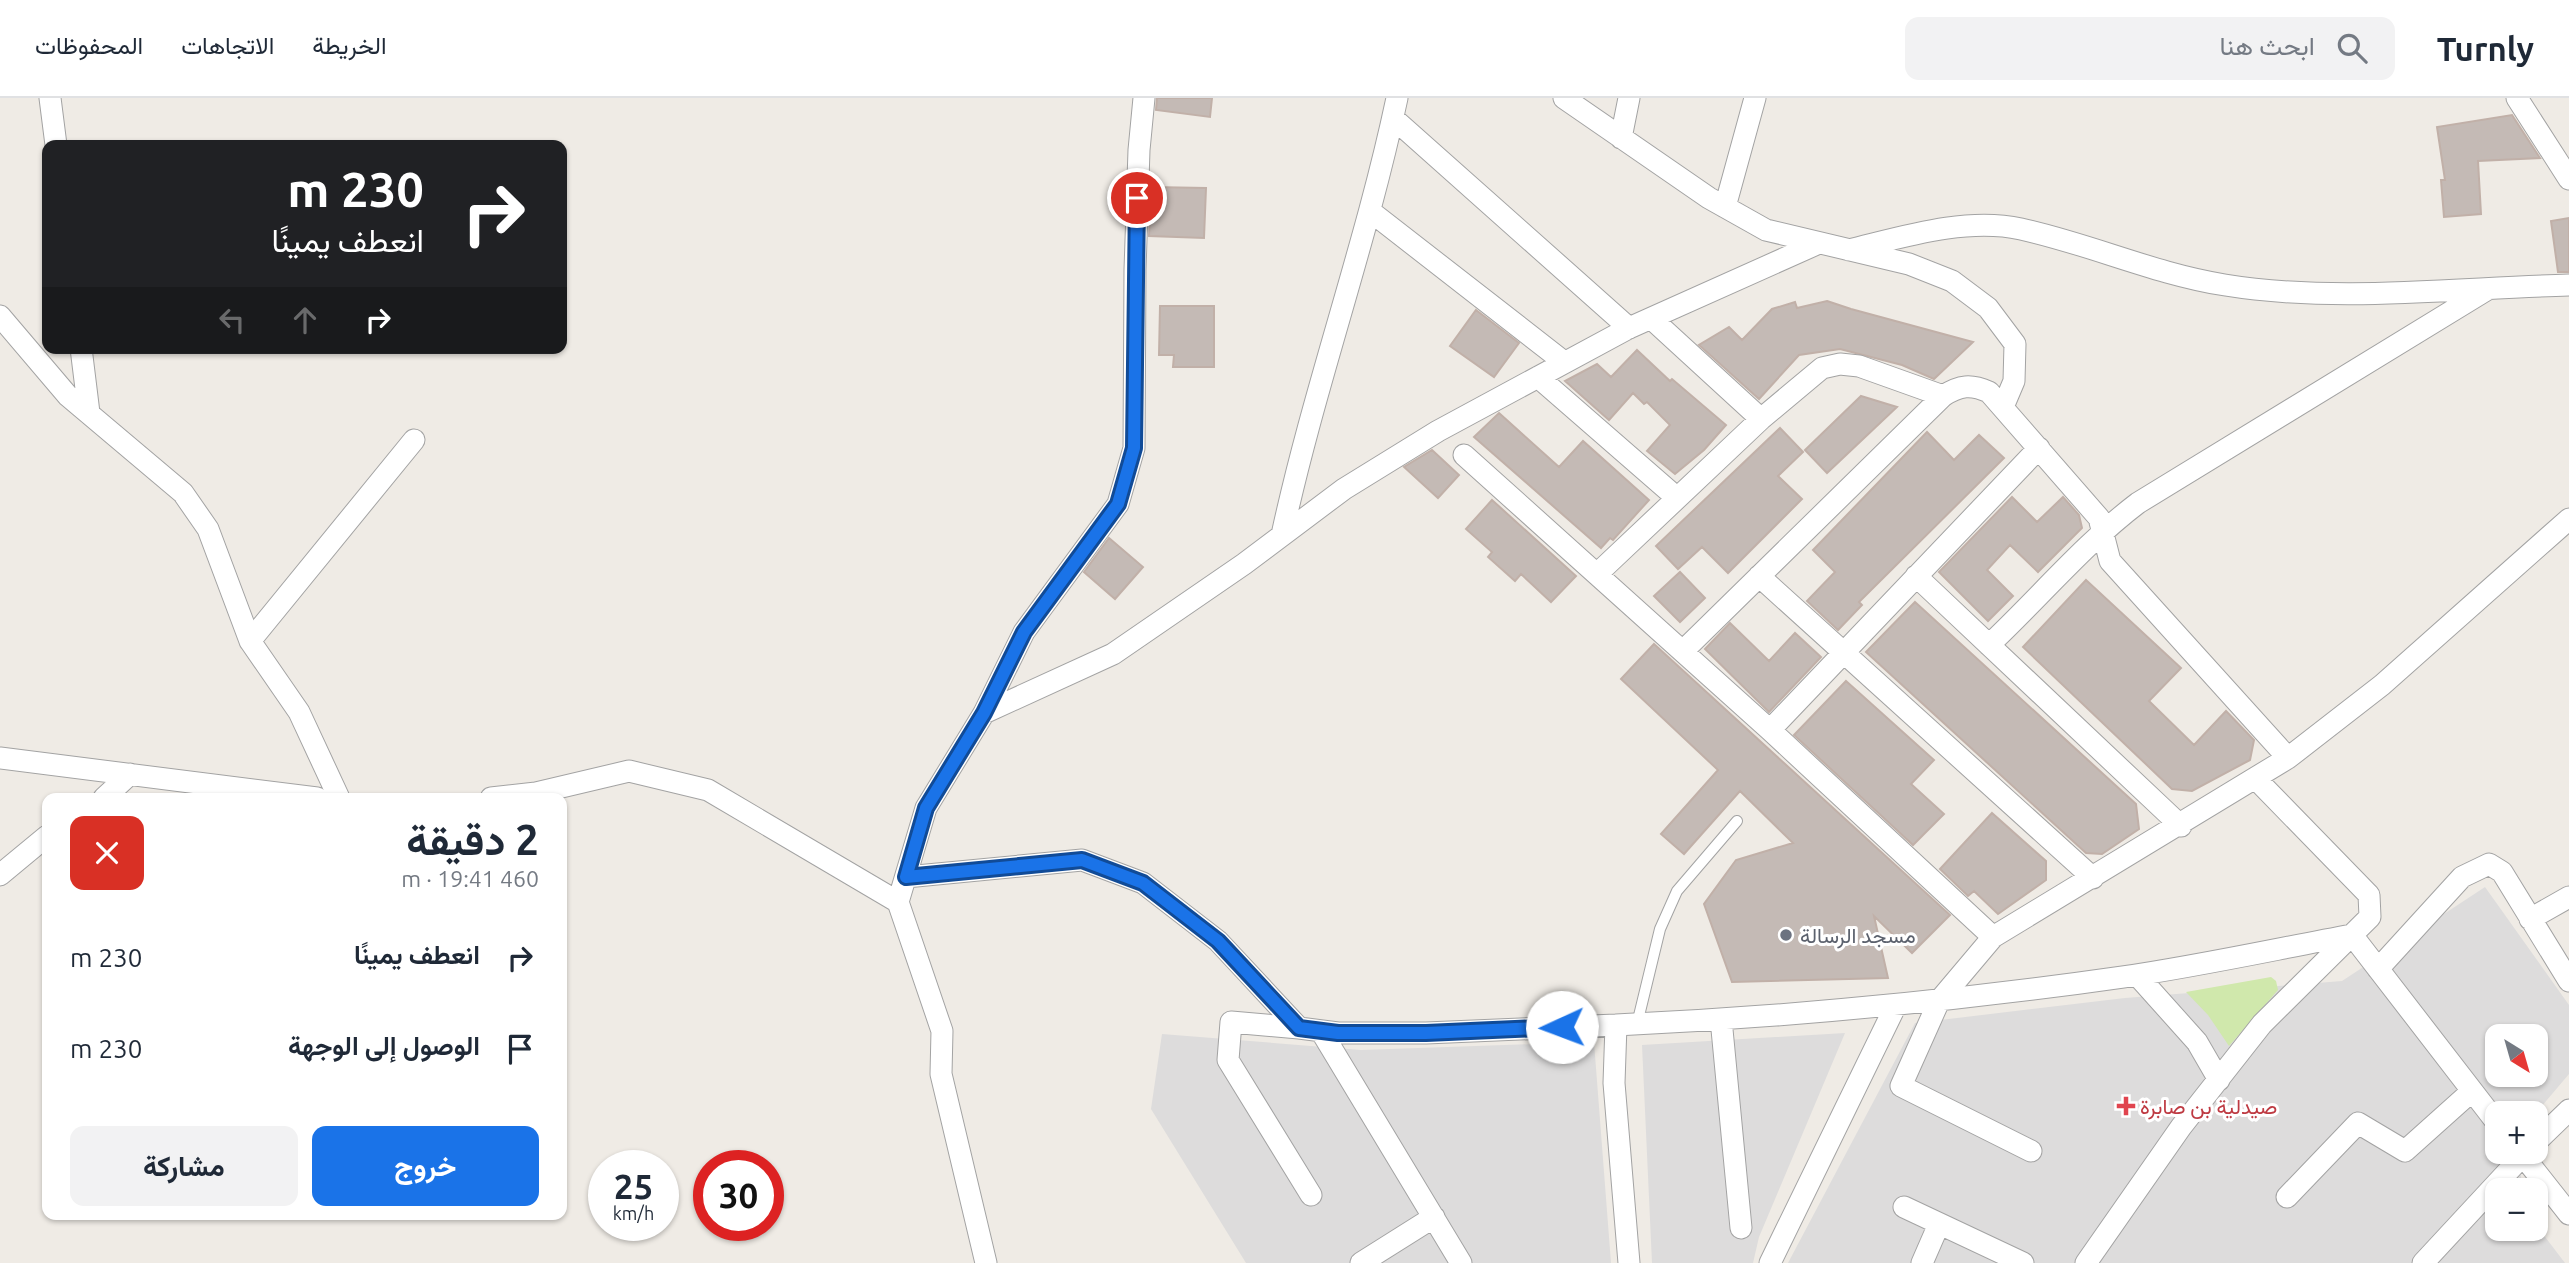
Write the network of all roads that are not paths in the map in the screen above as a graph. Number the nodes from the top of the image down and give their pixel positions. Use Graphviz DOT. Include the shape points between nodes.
graph roads {
  1 [pos="50,98"];
  2 [pos="1144,98"];
  3 [pos="1564,98"];
  4 [pos="1629,98"];
  5 [pos="1755,98"];
  6 [pos="2517,98"];
  7 [pos="1395,108"];
  8 [pos="1621,138"];
  9 [pos="55,140"];
  10 [pos="2569,179"];
  11 [pos="1725,207"];
  12 [pos="1370,211"];
  13 [pos="1819,243"];
  14 [pos="1849,250"];
  15 [pos="2569,285"];
  16 [pos="2490,288"];
  17 [pos="0,316"];
  18 [pos="1653,320"];
  19 [pos="1629,328"];
  20 [pos="82,354"];
  21 [pos="1564,362"];
  22 [pos="1538,377"];
  23 [pos="1943,396"];
  24 [pos="2003,407"];
  25 [pos="89,414"];
  26 [pos="1761,419"];
  27 [pos="414,440"];
  28 [pos="2039,448"];
  29 [pos="1464,455"];
  30 [pos="1677,498"];
  31 [pos="2569,519"];
  32 [pos="2104,529"];
  33 [pos="1282,535"];
  34 [pos="1597,574"];
  35 [pos="1759,576"];
  36 [pos="1916,576"];
  37 [pos="250,641"];
  38 [pos="1989,645"];
  39 [pos="1683,651"];
  40 [pos="1843,652"];
  41 [pos="984,713"];
  42 [pos="1770,730"];
  43 [pos="0,758"];
  44 [pos="2288,758"];
  45 [pos="130,774"];
  46 [pos="2256,779"];
  47 [pos="109,793"];
  48 [pos="278,793"];
  49 [pos="338,793"];
  50 [pos="536,793"];
  51 [pos="1737,821"];
  52 [pos="2182,825"];
  53 [pos="42,840"];
  54 [pos="0,875"];
  55 [pos="906,877"];
  56 [pos="2093,877"];
  57 [pos="2569,897"];
  58 [pos="898,902"];
  59 [pos="2530,919"];
  60 [pos="2352,935"];
  61 [pos="1993,937"];
  62 [pos="2378,969"];
  63 [pos="2137,975"];
  64 [pos="2569,981"];
  65 [pos="1939,1001"];
  66 [pos="1896,1004"];
  67 [pos="1721,1018"];
  68 [pos="1626,1025"];
  69 [pos="1299,1028"];
  70 [pos="1321,1031"];
  71 [pos="2219,1080"];
  72 [pos="2472,1091"];
  73 [pos="2485,1108"];
  74 [pos="2569,1110"];
  75 [pos="2548,1130"];
  76 [pos="2031,1151"];
  77 [pos="2513,1164"];
  78 [pos="2536,1164"];
  79 [pos="1311,1195"];
  80 [pos="2287,1197"];
  81 [pos="1904,1207"];
  82 [pos="2569,1213"];
  83 [pos="1434,1217"];
  84 [pos="1940,1224"];
  85 [pos="1741,1228"];
  86 [pos="986,1263"];
  87 [pos="1361,1263"];
  88 [pos="1461,1263"];
  89 [pos="1629,1263"];
  90 [pos="1770,1263"];
  91 [pos="1922,1263"];
  92 [pos="2023,1263"];
  93 [pos="2086,1263"];
  94 [pos="2423,1263"];
  1 -- 9 [label="street"];
  2 -- 41 [label="street" via="1135,270 1134,448 1118,504 1024,632"];
  3 -- 8 [label="street"];
  4 -- 8 [label="street"];
  5 -- 11 [label="street"];
  6 -- 10 [label="street"];
  7 -- 12 [label="street"];
  7 -- 19 [label="street"];
  8 -- 11 [label="street"];
  11 -- 13 [label="street" via="1766,230"];
  12 -- 21 [label="street"];
  12 -- 33 [label="street" via="1299,455"];
  13 -- 14 [label="street"];
  13 -- 18 [label="street"];
  14 -- 16 [label="street" via="1973,225 2019,228 2146,267 2225,285 2312,294"];
  14 -- 24 [label="street" via="1909,264 1952,281 1988,308 2015,344 2014,381"];
  15 -- 16 [label="street"];
  16 -- 32 [label="street" via="2138,503"];
  17 -- 25 [label="street"];
  18 -- 19 [label="street"];
  18 -- 26 [label="street"];
  19 -- 21 [label="street"];
  20 -- 25 [label="street"];
  21 -- 22 [label="street"];
  22 -- 30 [label="street"];
  22 -- 33 [label="street" via="1367,474"];
  23 -- 24 [label="street" via="1958,386 1976,386"];
  23 -- 26 [label="street" via="1859,366 1840,364 1822,368"];
  23 -- 35 [label="street"];
  24 -- 28 [label="street"];
  25 -- 37 [label="street" via="183,493 208,529"];
  26 -- 30 [label="street"];
  27 -- 37 [label="street"];
  28 -- 32 [label="street"];
  28 -- 36 [label="street"];
  29 -- 34 [label="street"];
  30 -- 34 [label="street"];
  31 -- 44 [label="street" via="2382,685"];
  32 -- 38 [label="street"];
  32 -- 44 [label="street" via="2110,561"];
  33 -- 41 [label="street" via="1113,654"];
  34 -- 39 [label="street"];
  35 -- 39 [label="street"];
  35 -- 40 [label="street"];
  36 -- 38 [label="street"];
  36 -- 40 [label="street"];
  37 -- 49 [label="street" via="299,712"];
  38 -- 52 [label="street"];
  39 -- 42 [label="street"];
  40 -- 42 [label="street"];
  40 -- 56 [label="street"];
  41 -- 55 [label="street" via="926,808"];
  42 -- 61 [label="street"];
  43 -- 45 [label="street"];
  44 -- 46 [label="street"];
  45 -- 47 [label="street"];
  45 -- 48 [label="street"];
  46 -- 52 [label="street"];
  46 -- 60 [label="street" via="2369,895 2370,917"];
  50 -- 58 [label="street" via="629,771 708,790"];
  51 -- 68 [label="lane" via="1677,891"];
  52 -- 56 [label="street"];
  53 -- 54 [label="street"];
  55 -- 58 [label="street"];
  55 -- 69 [label="street" via="1082,860 1143,883 1218,941"];
  56 -- 61 [label="street"];
  57 -- 59 [label="street"];
  58 -- 86 [label="street" via="942,1031 941,1074"];
  59 -- 62 [label="street" via="2502,872 2489,864 2475,868"];
  59 -- 64 [label="street"];
  60 -- 62 [label="street"];
  60 -- 63 [label="street"];
  60 -- 71 [label="street" via="2262,1024"];
  61 -- 65 [label="street"];
  62 -- 72 [label="street"];
  63 -- 65 [label="street"];
  63 -- 71 [label="street" via="2197,1042"];
  65 -- 66 [label="street"];
  65 -- 76 [label="street" via="1901,1086"];
  66 -- 67 [label="street"];
  66 -- 90 [label="street"];
  67 -- 68 [label="street"];
  67 -- 85 [label="street"];
  68 -- 70 [label="street" via="1426,1033"];
  68 -- 89 [label="street" via="1614,1083"];
  69 -- 70 [label="street"];
  69 -- 79 [label="street" via="1231,1022 1227,1060"];
  70 -- 83 [label="street"];
  71 -- 93 [label="street"];
  72 -- 73 [label="street"];
  72 -- 80 [label="street" via="2405,1151 2358,1123"];
  74 -- 75 [label="street"];
  77 -- 94 [label="street"];
  78 -- 82 [label="street"];
  81 -- 84 [label="street"];
  83 -- 87 [label="street"];
  83 -- 88 [label="street"];
  84 -- 91 [label="street"];
  84 -- 92 [label="street"];
}
